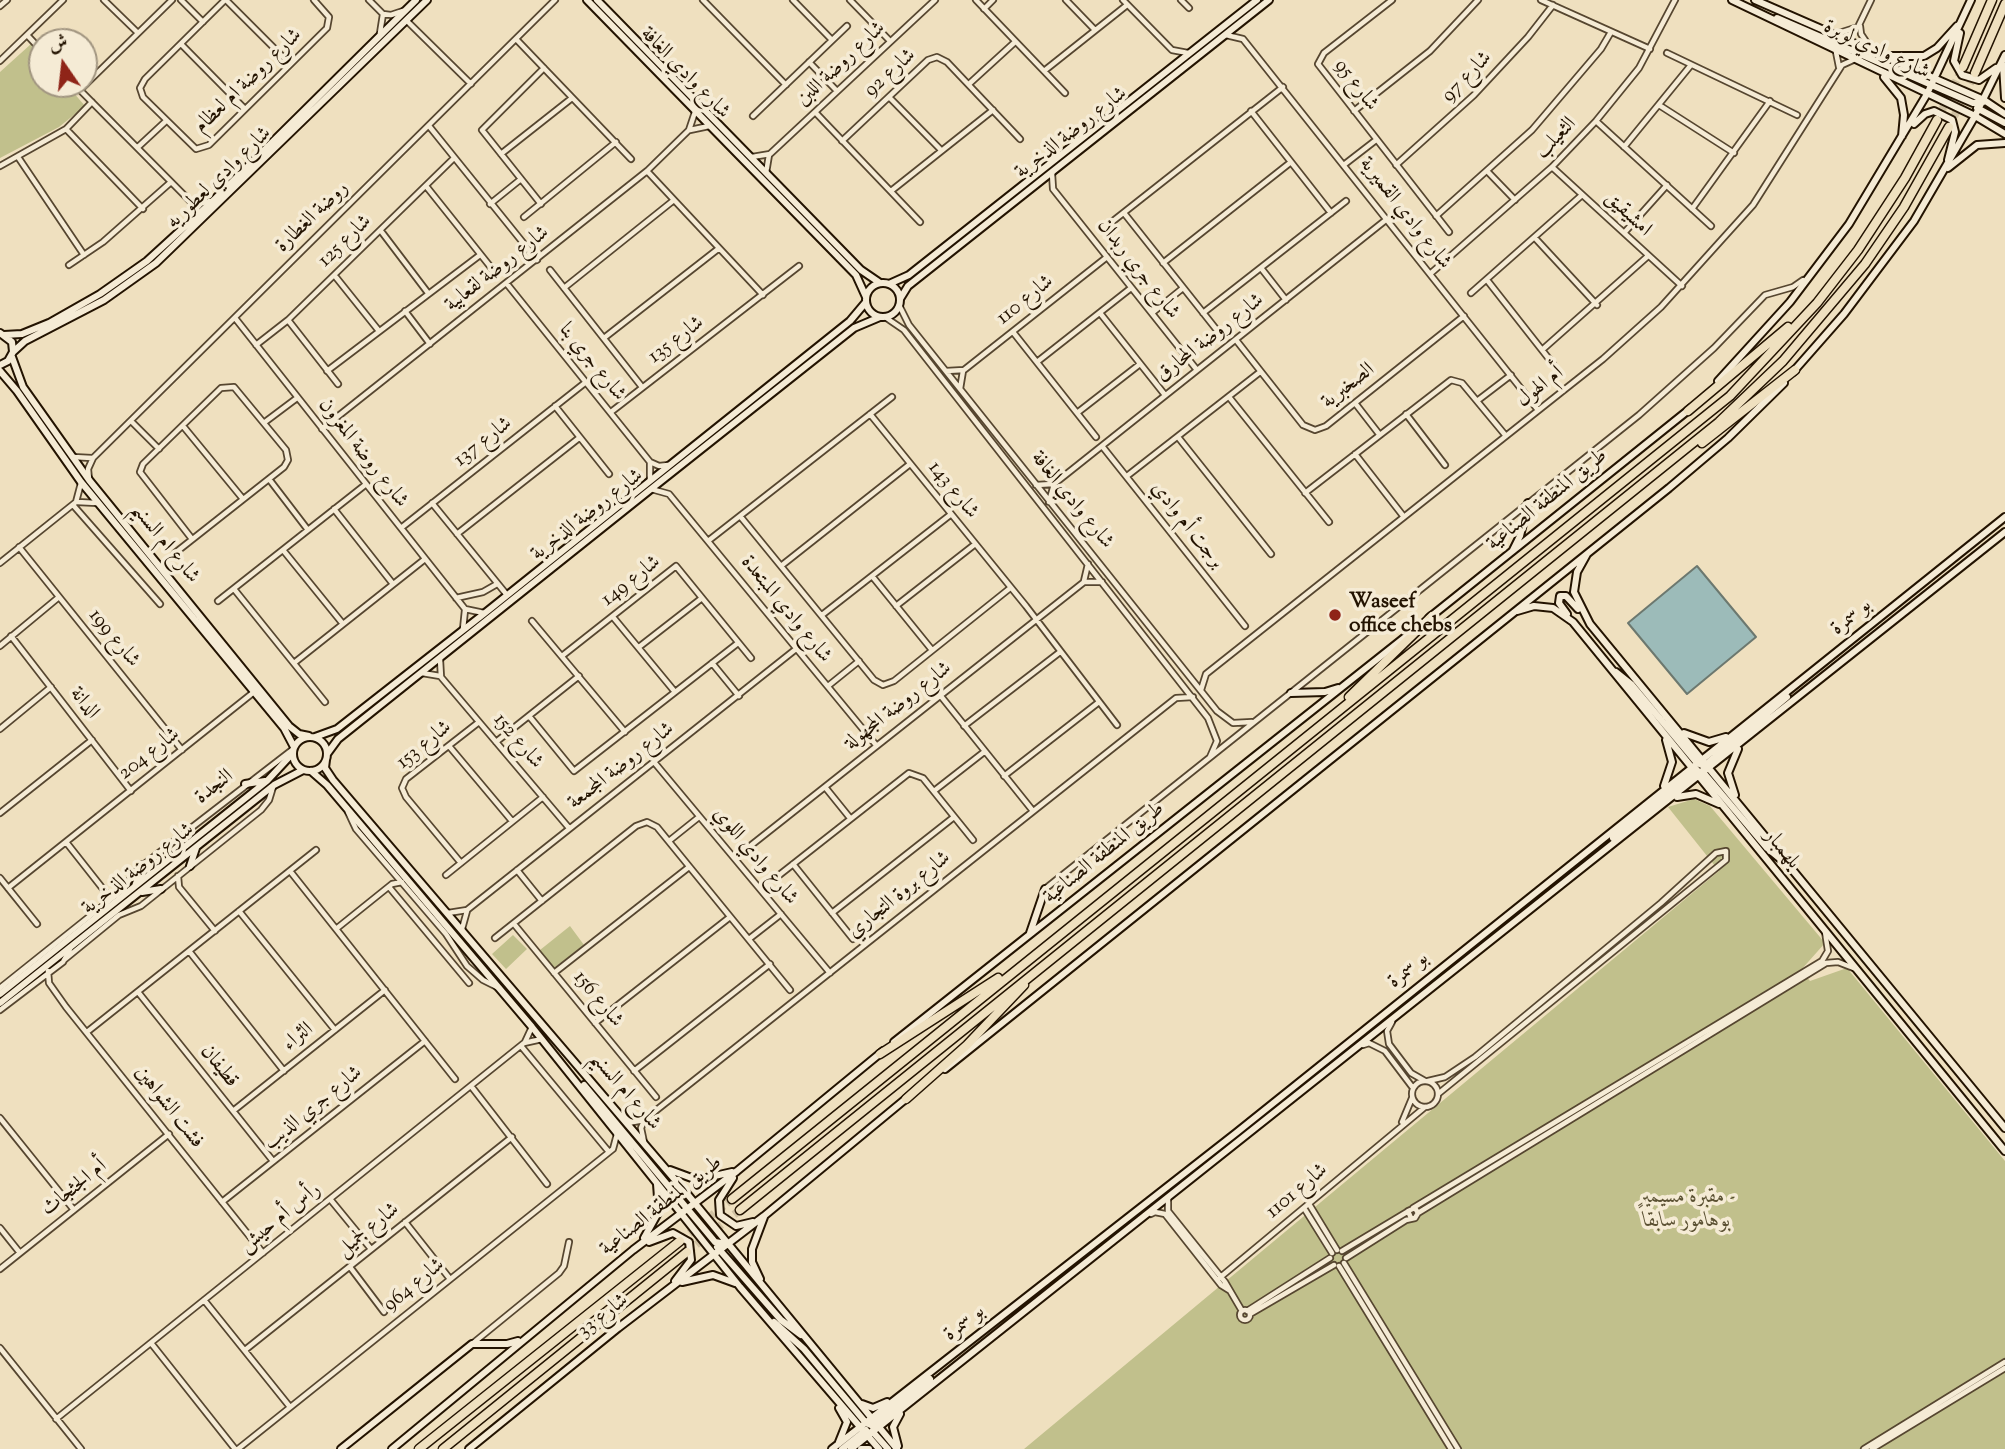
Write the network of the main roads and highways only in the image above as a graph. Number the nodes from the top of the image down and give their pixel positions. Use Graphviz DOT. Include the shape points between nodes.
graph roads {
  1 [pos="1992,0"];
  2 [pos="2005,4"];
  3 [pos="1963,67"];
  4 [pos="1975,73"];
  5 [pos="1937,120"];
  6 [pos="1949,127"];
  7 [pos="1817,303"];
  8 [pos="1795,370"];
  9 [pos="1688,411"];
  10 [pos="1659,473"];
  11 [pos="1432,616"];
  12 [pos="1331,717"];
  13 [pos="1027,960"];
  14 [pos="1027,980"];
  15 [pos="880,1054"];
  16 [pos="906,1099"];
  17 [pos="732,1199"];
  18 [pos="740,1210"];
  19 [pos="680,1241"];
  20 [pos="687,1252"];
  21 [pos="419,1449"];
  22 [pos="443,1449"];
  1 -- 3 [label="highway"];
  2 -- 4 [label="highway"];
  5 -- 7 [label="highway, طريق المنطقة الصناعية" via="1885,211"];
  6 -- 10 [label="highway" via="1904,207 1843,293 1761,384"];
  7 -- 9 [label="highway"];
  7 -- 12 [label="highway, طريق المنطقة الصناعية" via="1761,365 1696,426"];
  8 -- 10 [label="highway"];
  10 -- 14 [label="highway"];
  11 -- 12 [label="highway"];
  12 -- 13 [label="highway, طريق المنطقة الصناعية"];
  13 -- 15 [label="highway"];
  13 -- 17 [label="highway, طريق المنطقة الصناعية"];
  14 -- 16 [label="highway" via="1020,993"];
  14 -- 18 [label="highway"];
  19 -- 21 [label="highway, شارع 33"];
  20 -- 22 [label="highway, شارع 33"];
}
